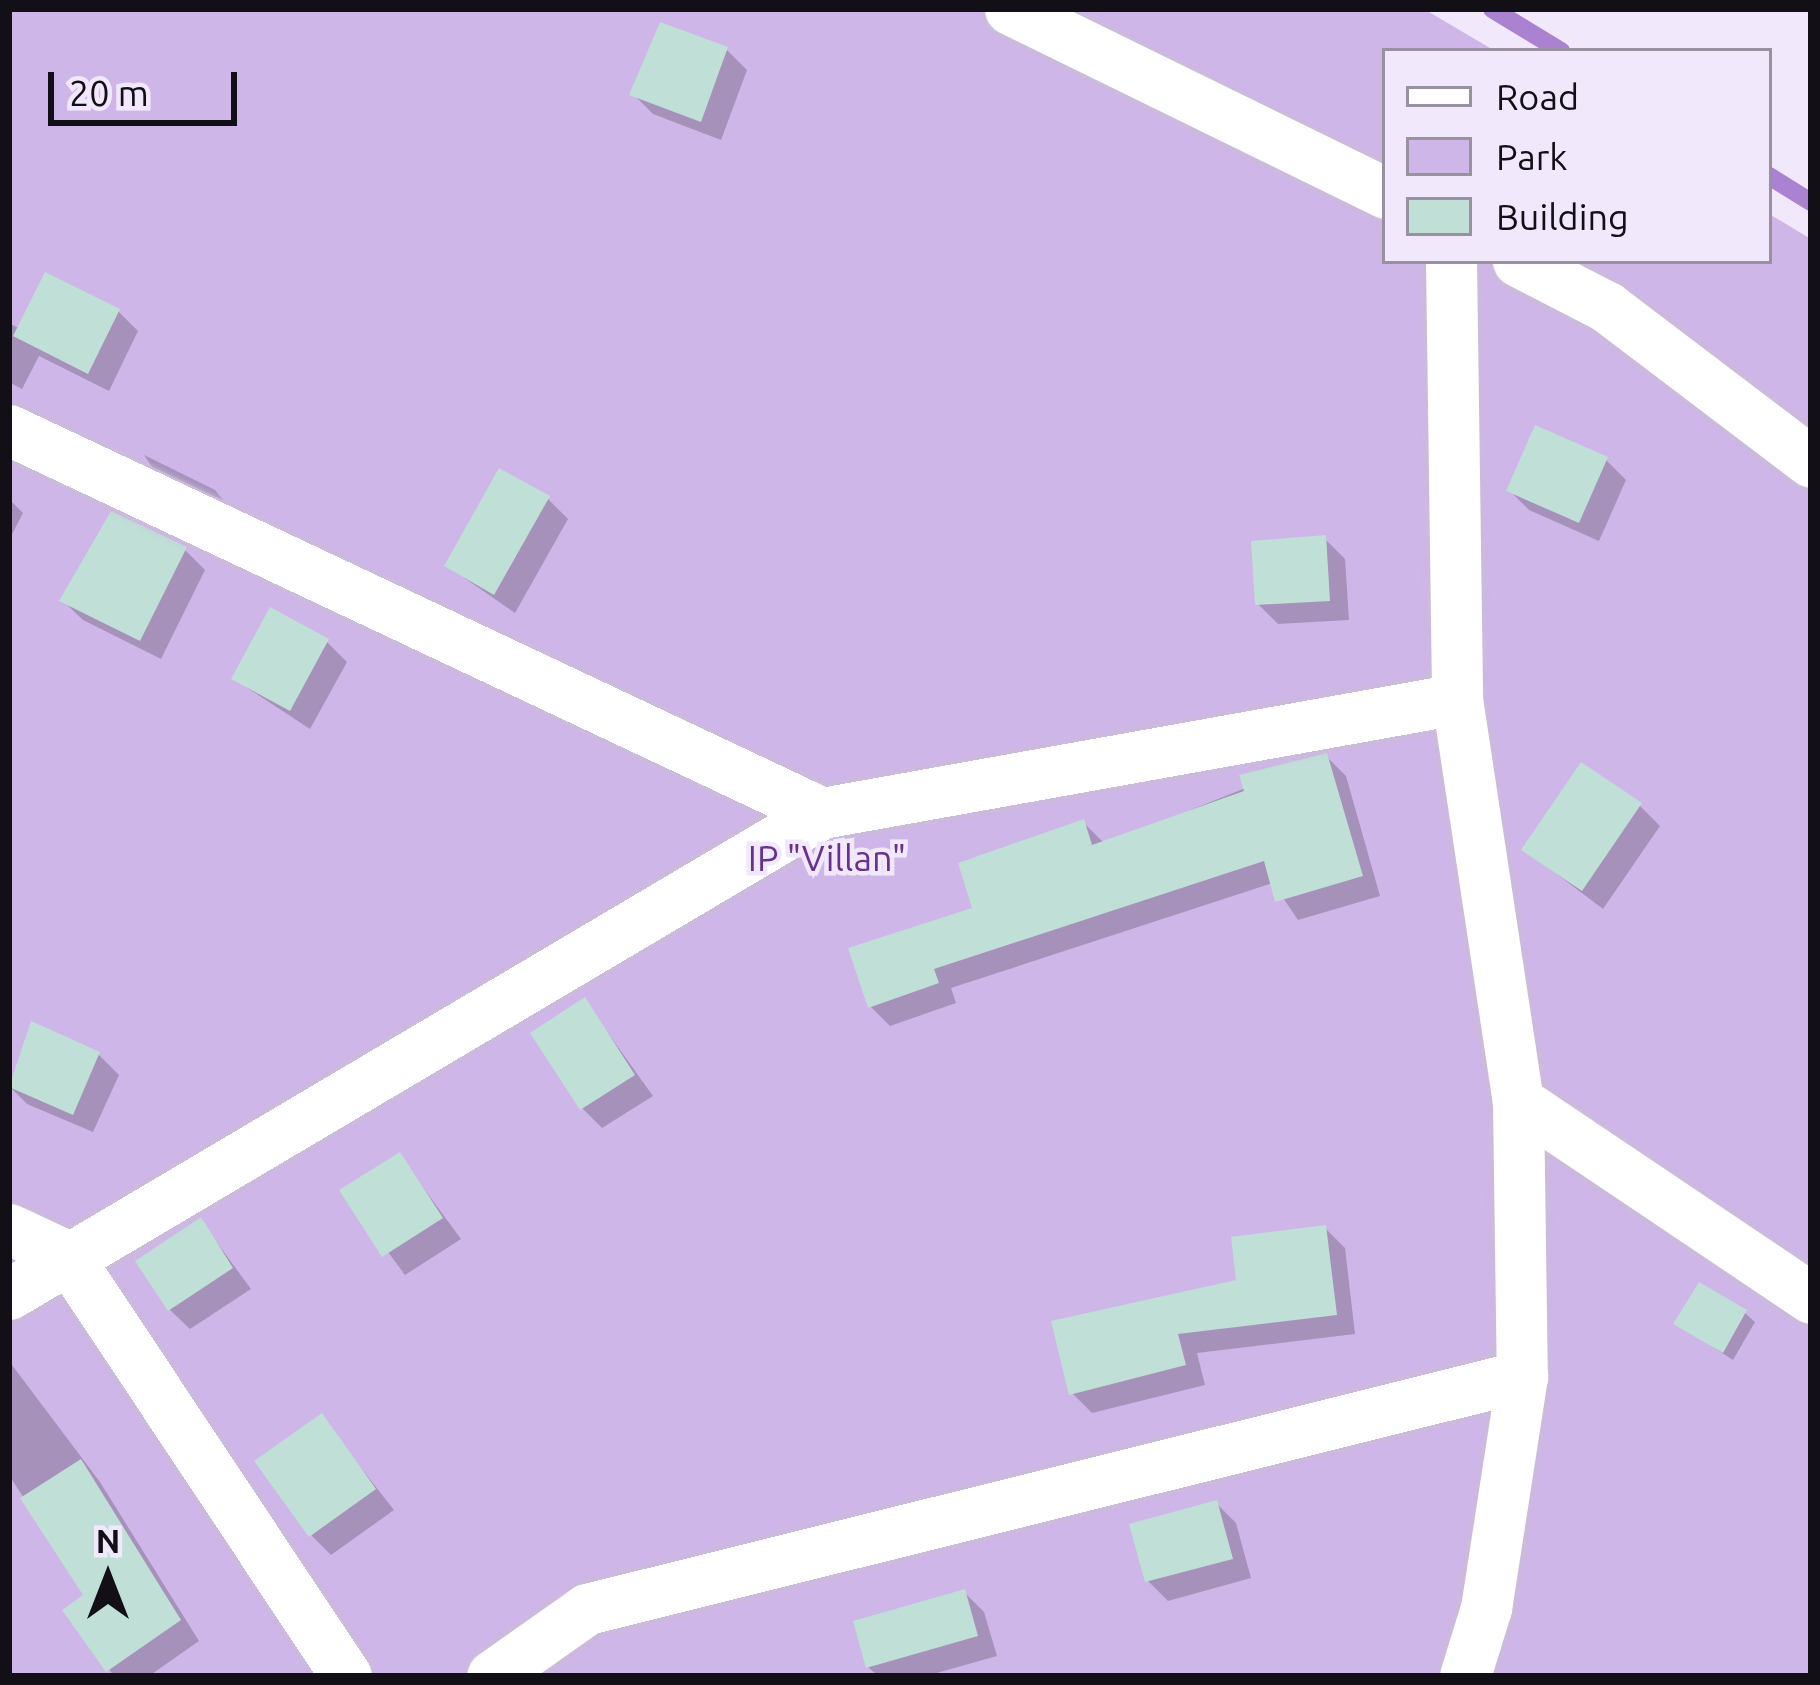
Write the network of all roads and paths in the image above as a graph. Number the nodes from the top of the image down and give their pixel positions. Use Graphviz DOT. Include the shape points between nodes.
graph roads {
  1 [pos="1010,9"];
  2 [pos="1382,192"];
  3 [pos="1450,264"];
  4 [pos="1524,264"];
  5 [pos="9,430"];
  6 [pos="1811,462"];
  7 [pos="1457,698"];
  8 [pos="822,813"];
  9 [pos="1518,1101"];
  10 [pos="9,1229"];
  11 [pos="67,1256"];
  12 [pos="9,1294"];
  13 [pos="1811,1298"];
  14 [pos="1522,1376"];
  15 [pos="346,1676"];
  16 [pos="492,1676"];
  17 [pos="1465,1676"];
  1 -- 2 [label="street"];
  3 -- 7 [label="street"];
  4 -- 6 [label="street" via="1607,307"];
  5 -- 8 [label="street"];
  7 -- 8 [label="street"];
  7 -- 9 [label="street"];
  8 -- 11 [label="street"];
  9 -- 13 [label="street"];
  9 -- 14 [label="street"];
  10 -- 11 [label="street"];
  11 -- 12 [label="street"];
  11 -- 15 [label="street"];
  14 -- 16 [label="street" via="587,1609"];
  14 -- 17 [label="street" via="1486,1608"];
}
